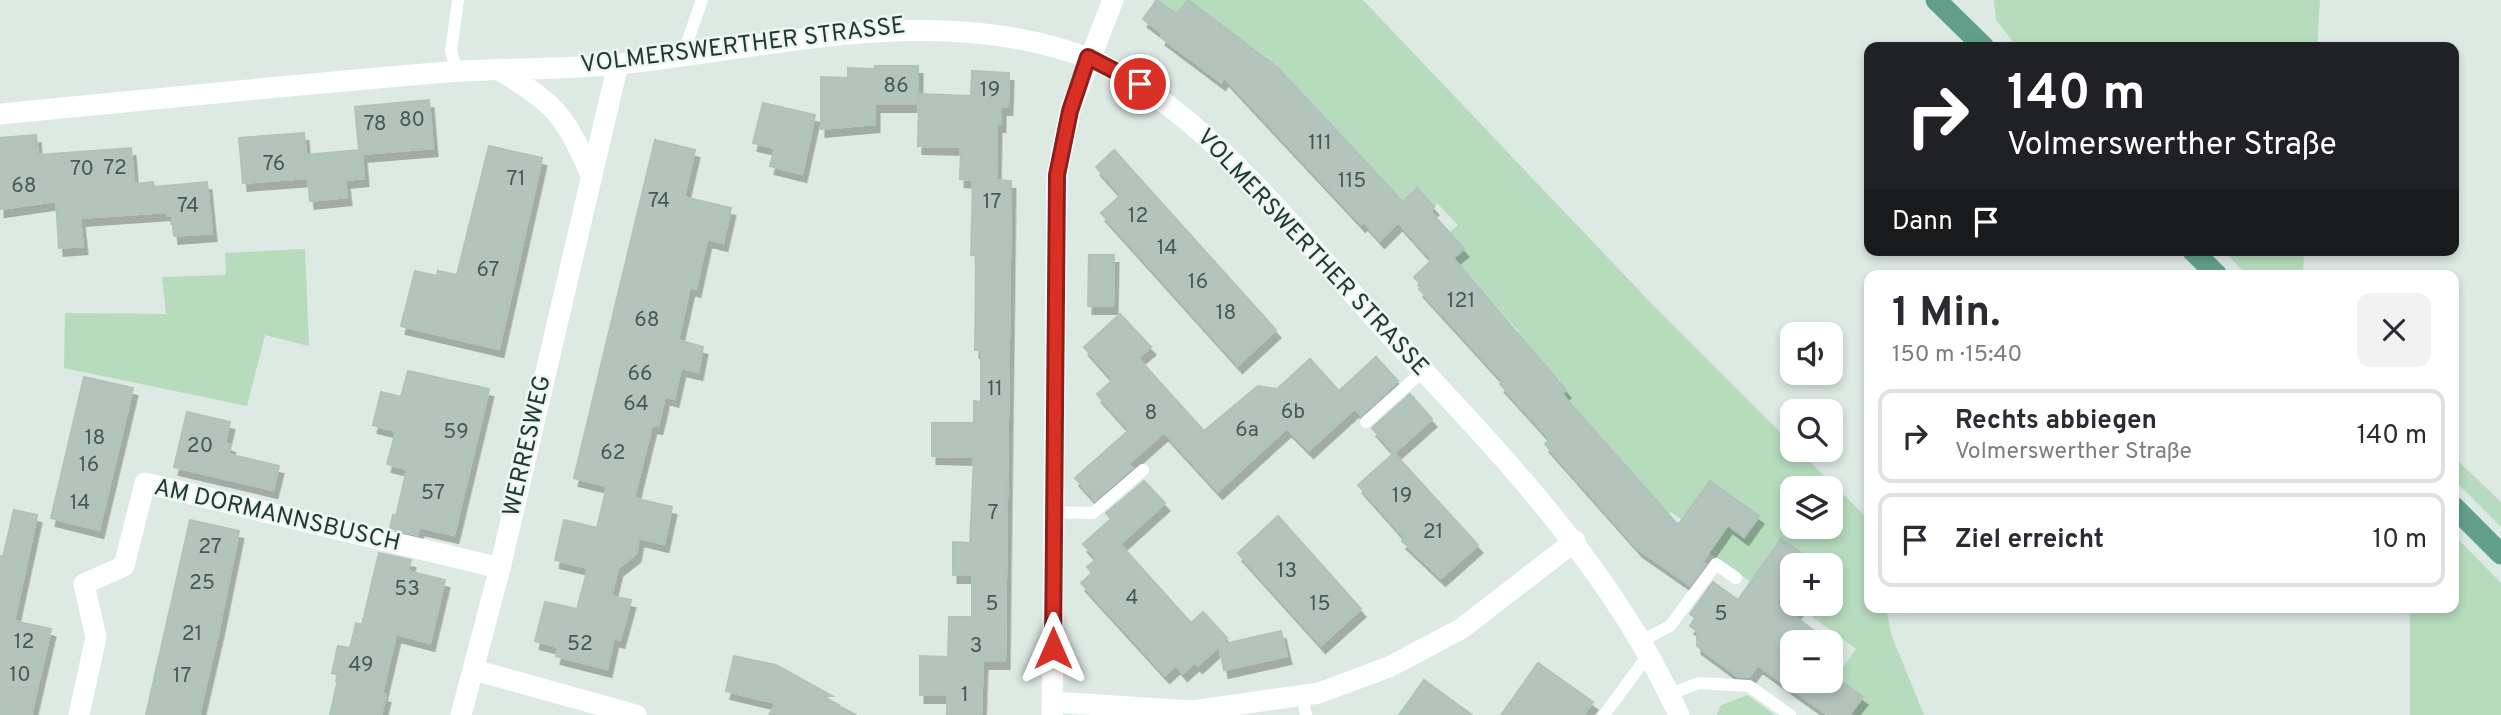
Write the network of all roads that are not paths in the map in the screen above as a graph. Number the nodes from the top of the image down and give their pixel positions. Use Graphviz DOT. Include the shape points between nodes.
graph roads {
  1 [pos="457,0"];
  2 [pos="702,0"];
  3 [pos="1113,0"];
  4 [pos="1936,0"];
  5 [pos="1979,42"];
  6 [pos="683,54"];
  7 [pos="1088,57"];
  8 [pos="618,64"];
  9 [pos="498,69"];
  10 [pos="457,72"];
  11 [pos="0,114"];
  12 [pos="591,176"];
  13 [pos="2198,256"];
  14 [pos="2212,270"];
  15 [pos="1423,371"];
  16 [pos="1366,422"];
  17 [pos="1143,470"];
  18 [pos="1052,512"];
  19 [pos="2459,512"];
  20 [pos="1575,541"];
  21 [pos="2501,554"];
  22 [pos="500,569"];
  23 [pos="1736,578"];
  24 [pos="1645,648"];
  25 [pos="474,670"];
  26 [pos="1670,694"];
  27 [pos="1304,705"];
  28 [pos="1052,709"];
  29 [pos="79,715"];
  30 [pos="461,715"];
  31 [pos="636,715"];
  32 [pos="1604,715"];
  33 [pos="1679,715"];
  34 [pos="1790,715"];
  1 -- 10 [label="lane" via="451,51"];
  2 -- 6 [label="lane"];
  3 -- 7 [label="street"];
  4 -- 5 [label="main road"];
  6 -- 7 [label="street, VOLMERSWERTHER STRASSE" via="838,30 949,24 1017,34"];
  6 -- 8 [label="street, VOLMERSWERTHER STRASSE"];
  7 -- 15 [label="street, VOLMERSWERTHER STRASSE" via="1140,84 1183,117 1250,181"];
  7 -- 18 [label="street" via="1070,111 1057,175"];
  8 -- 9 [label="street, VOLMERSWERTHER STRASSE"];
  8 -- 12 [label="street, WERRESWEG"];
  9 -- 10 [label="street, VOLMERSWERTHER STRASSE"];
  9 -- 12 [label="street" via="553,106 574,136"];
  10 -- 11 [label="street, VOLMERSWERTHER STRASSE"];
  12 -- 22 [label="street, WERRESWEG"];
  13 -- 14 [label="main road"];
  15 -- 16 [label="lane"];
  15 -- 20 [label="street, VOLMERSWERTHER STRASSE"];
  17 -- 18 [label="lane" via="1093,513"];
  18 -- 28 [label="street"];
  19 -- 21 [label="main road"];
  20 -- 24 [label="street, VOLMERSWERTHER STRASSE"];
  20 -- 27 [label="street" via="1461,629"];
  22 -- 25 [label="street, WERRESWEG"];
  22 -- 29 [label="street, AM DORMANNSBUSCH" via="145,483 124,566 84,584 96,637"];
  23 -- 24 [label="lane" via="1716,564 1670,626"];
  24 -- 26 [label="street, VOLMERSWERTHER STRASSE"];
  24 -- 32 [label="lane"];
  25 -- 30 [label="street, WERRESWEG"];
  25 -- 31 [label="street"];
  26 -- 33 [label="street, VOLMERSWERTHER STRASSE"];
  26 -- 34 [label="lane" via="1699,683 1749,686"];
  27 -- 28 [label="street" via="1192,711"];
}
